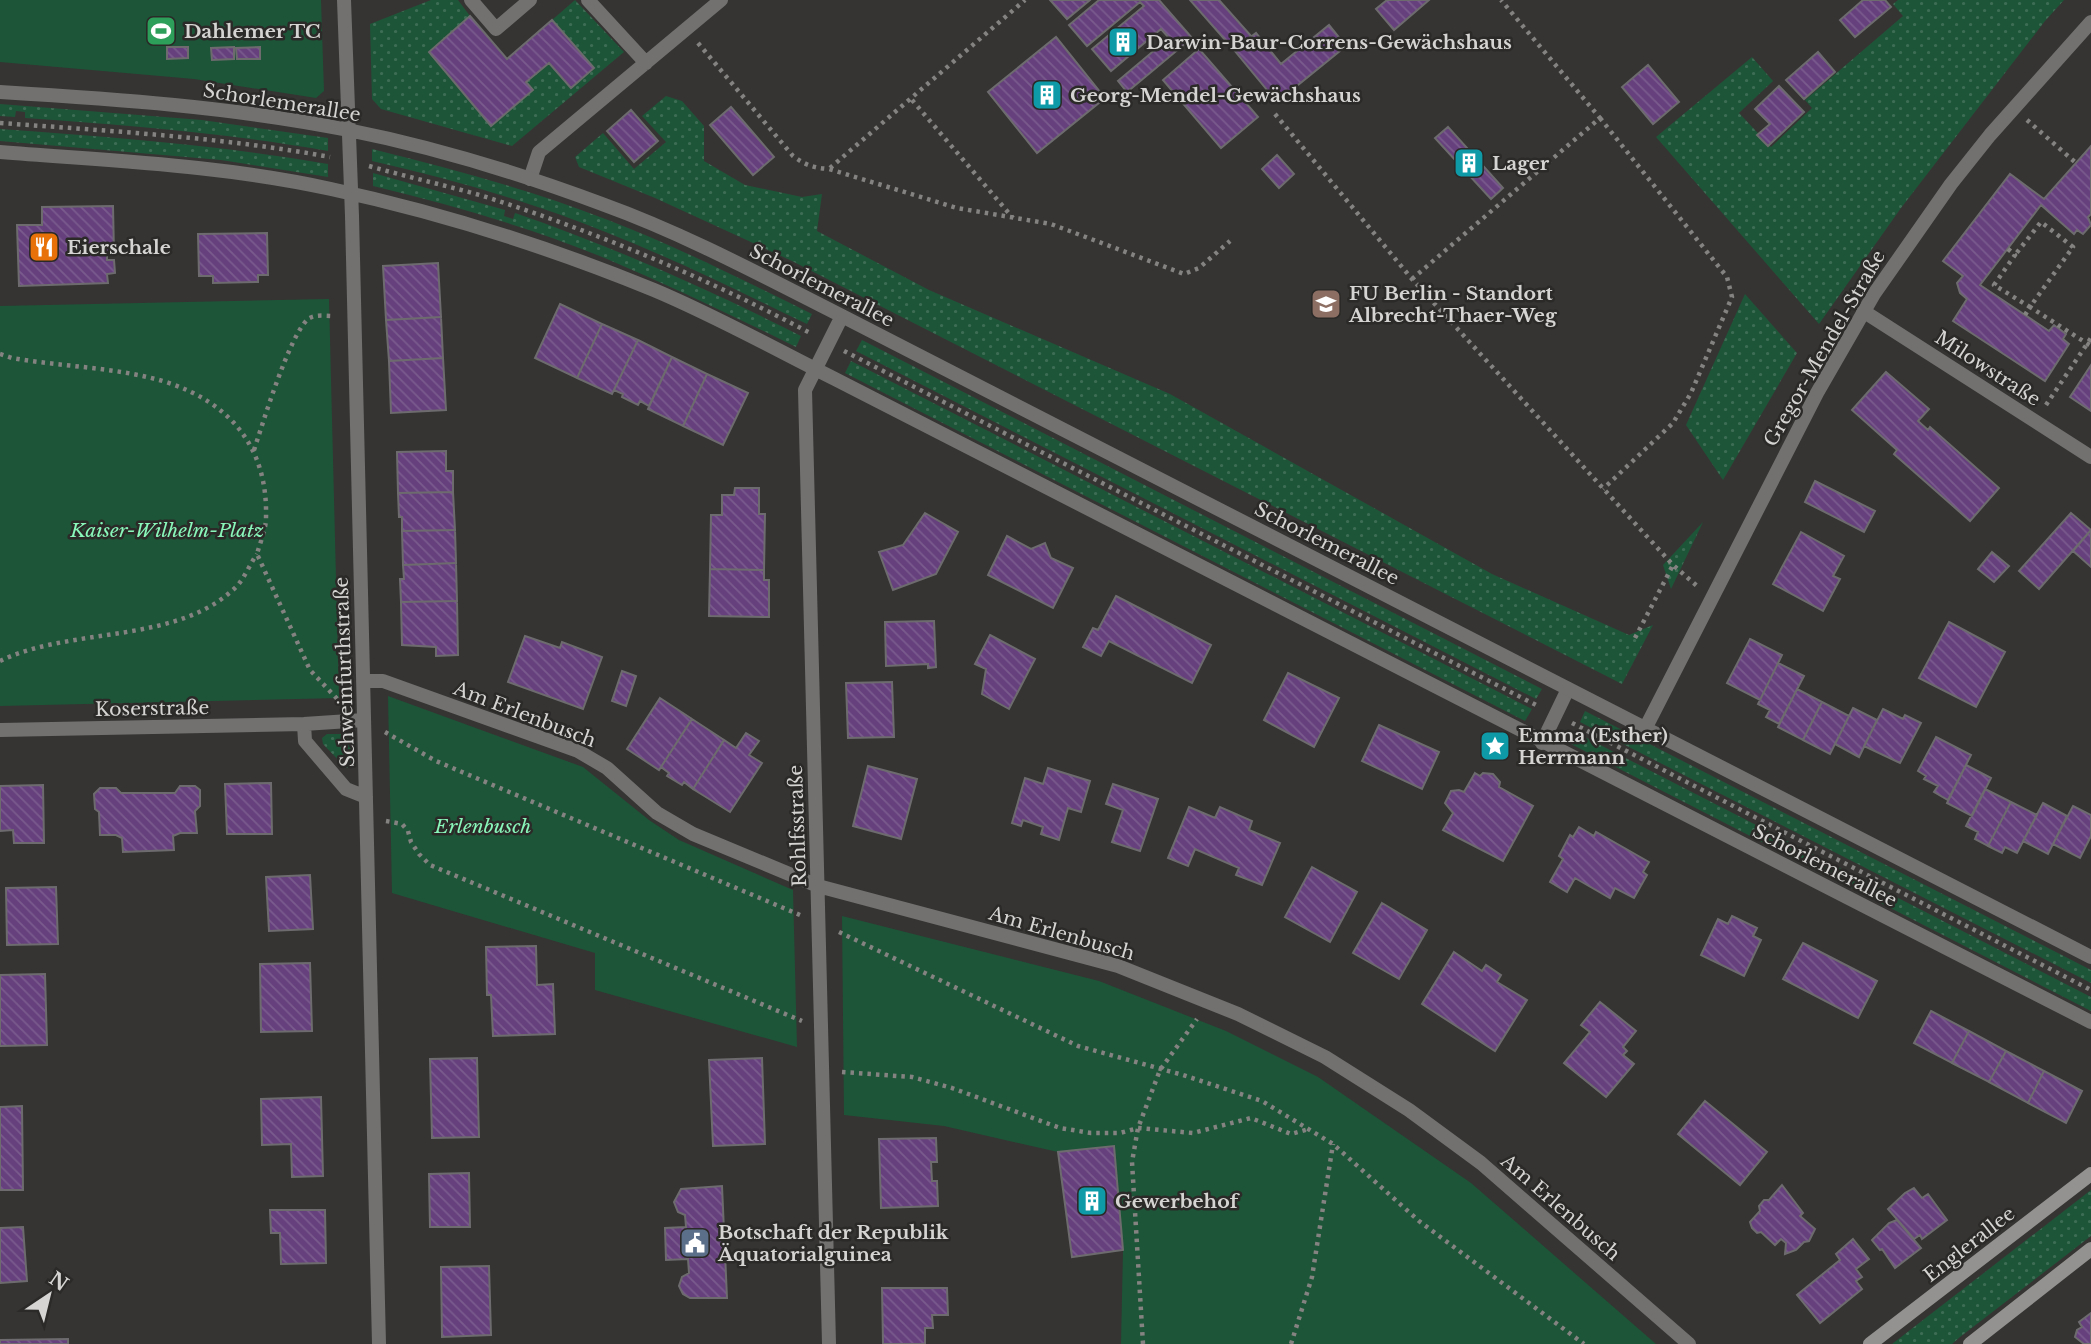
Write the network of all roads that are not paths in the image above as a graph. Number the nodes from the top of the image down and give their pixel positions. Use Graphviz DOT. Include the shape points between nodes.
graph roads {
  1 [pos="344,0"];
  2 [pos="471,0"];
  3 [pos="530,0"];
  4 [pos="588,0"];
  5 [pos="721,0"];
  6 [pos="2091,22"];
  7 [pos="646,63"];
  8 [pos="0,92"];
  9 [pos="348,130"];
  10 [pos="0,152"];
  11 [pos="530,179"];
  12 [pos="351,194"];
  13 [pos="1863,311"];
  14 [pos="842,316"];
  15 [pos="815,370"];
  16 [pos="2091,457"];
  17 [pos="363,681"];
  18 [pos="1568,689"];
  19 [pos="364,720"];
  20 [pos="304,724"];
  21 [pos="1644,729"];
  22 [pos="0,730"];
  23 [pos="1542,743"];
  24 [pos="366,797"];
  25 [pos="818,886"];
  26 [pos="2091,957"];
  27 [pos="2091,1023"];
  28 [pos="2091,1174"];
  29 [pos="2091,1249"];
  30 [pos="379,1344"];
  31 [pos="829,1344"];
  32 [pos="1689,1344"];
  33 [pos="1870,1344"];
  34 [pos="1970,1344"];
  1 -- 9 [label="street, Schweinfurthstraße"];
  2 -- 3 [label="street" via="496,29"];
  4 -- 7 [label="street"];
  5 -- 7 [label="street"];
  6 -- 13 [label="street, Gregor-Mendel-Straße" via="1926,217"];
  7 -- 11 [label="street" via="539,152"];
  8 -- 9 [label="street, Schorlemerallee" via="247,113"];
  9 -- 11 [label="street, Schorlemerallee"];
  9 -- 12 [label="street, Schweinfurthstraße"];
  10 -- 12 [label="street, Schorlemerallee" via="223,171"];
  11 -- 14 [label="street, Schorlemerallee" via="662,229"];
  12 -- 15 [label="street, Schorlemerallee" via="455,220 591,265 657,292"];
  12 -- 17 [label="street, Schweinfurthstraße"];
  13 -- 16 [label="street, Milowstraße"];
  13 -- 21 [label="street, Gregor-Mendel-Straße"];
  14 -- 15 [label="street, Rohlfsstraße"];
  14 -- 18 [label="street, Schorlemerallee"];
  15 -- 23 [label="street, Schorlemerallee"];
  15 -- 25 [label="street, Rohlfsstraße" via="805,390"];
  17 -- 19 [label="street, Schweinfurthstraße"];
  17 -- 25 [label="street, Am Erlenbusch" via="383,681 578,751 607,768 657,813 694,834"];
  18 -- 21 [label="street, Schorlemerallee"];
  18 -- 23 [label="street"];
  19 -- 20 [label="street, Koserstraße"];
  19 -- 24 [label="street, Schweinfurthstraße"];
  20 -- 22 [label="street, Koserstraße"];
  20 -- 24 [label="street" via="305,741 345,789"];
  21 -- 26 [label="street, Schorlemerallee"];
  23 -- 27 [label="street, Schorlemerallee"];
  24 -- 30 [label="street, Schweinfurthstraße"];
  25 -- 31 [label="street, Rohlfsstraße"];
  25 -- 32 [label="street, Am Erlenbusch" via="1113,965 1209,1002 1325,1058 1409,1110 1481,1163"];
  28 -- 33 [label="main road, Englerallee"];
  29 -- 34 [label="main road"];
}
